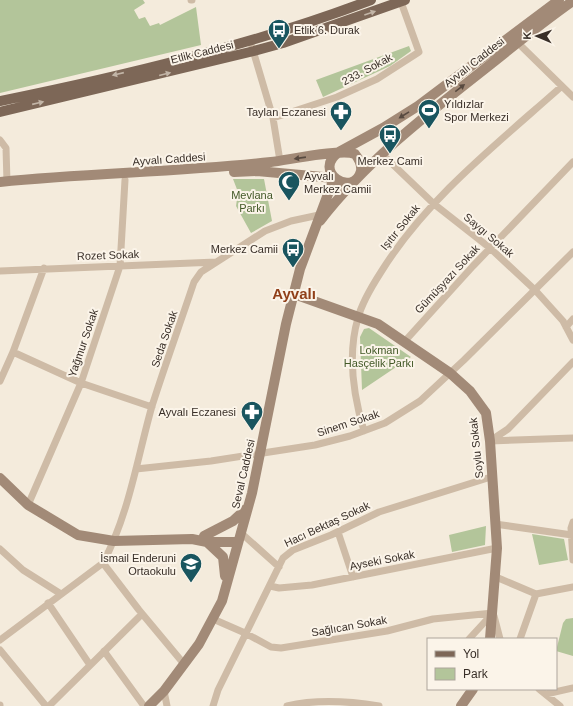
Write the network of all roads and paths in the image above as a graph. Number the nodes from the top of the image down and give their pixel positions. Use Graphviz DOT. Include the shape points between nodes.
graph roads {
  1 [pos="371,0"];
  2 [pos="403,1"];
  3 [pos="567,3"];
  4 [pos="250,40"];
  5 [pos="518,43"];
  6 [pos="254,51"];
  7 [pos="562,86"];
  8 [pos="573,97"];
  9 [pos="0,101"];
  10 [pos="0,112"];
  11 [pos="273,118"];
  12 [pos="0,140"];
  13 [pos="339,152"];
  14 [pos="382,154"];
  15 [pos="280,161"];
  16 [pos="573,162"];
  17 [pos="334,178"];
  18 [pos="357,178"];
  19 [pos="125,180"];
  20 [pos="2,184"];
  21 [pos="434,204"];
  22 [pos="319,216"];
  23 [pos="316,228"];
  24 [pos="490,248"];
  25 [pos="573,252"];
  26 [pos="216,262"];
  27 [pos="120,266"];
  28 [pos="44,268"];
  29 [pos="0,271"];
  30 [pos="535,290"];
  31 [pos="294,294"];
  32 [pos="358,317"];
  33 [pos="573,319"];
  34 [pos="566,327"];
  35 [pos="573,340"];
  36 [pos="405,341"];
  37 [pos="13,352"];
  38 [pos="573,362"];
  39 [pos="450,373"];
  40 [pos="0,381"];
  41 [pos="81,382"];
  42 [pos="152,407"];
  43 [pos="364,431"];
  44 [pos="573,438"];
  45 [pos="490,441"];
  46 [pos="260,453"];
  47 [pos="136,469"];
  48 [pos="491,477"];
  49 [pos="0,478"];
  50 [pos="28,505"];
  51 [pos="247,508"];
  52 [pos="573,522"];
  53 [pos="495,524"];
  54 [pos="338,532"];
  55 [pos="572,535"];
  56 [pos="239,536"];
  57 [pos="206,539"];
  58 [pos="114,541"];
  59 [pos="497,548"];
  60 [pos="1,553"];
  61 [pos="573,560"];
  62 [pos="103,563"];
  63 [pos="279,567"];
  64 [pos="353,577"];
  65 [pos="496,577"];
  66 [pos="270,586"];
  67 [pos="573,587"];
  68 [pos="225,588"];
  69 [pos="61,594"];
  70 [pos="536,594"];
  71 [pos="48,603"];
  72 [pos="493,613"];
  73 [pos="142,614"];
  74 [pos="213,619"];
  75 [pos="246,633"];
  76 [pos="470,638"];
  77 [pos="490,638"];
  78 [pos="500,638"];
  79 [pos="520,638"];
  80 [pos="0,640"];
  81 [pos="0,650"];
  82 [pos="104,651"];
  83 [pos="184,664"];
  84 [pos="90,665"];
  85 [pos="573,688"];
  86 [pos="472,690"];
  87 [pos="540,690"];
  88 [pos="164,691"];
  89 [pos="546,694"];
  90 [pos="48,706"];
  91 [pos="144,706"];
  92 [pos="149,706"];
  93 [pos="167,706"];
  94 [pos="213,706"];
  95 [pos="287,706"];
  96 [pos="379,706"];
  97 [pos="461,706"];
  98 [pos="560,706"];
  1 -- 4 [label="main road, Etlik Caddesi"];
  6 -- 2 [label="main road, Etlik Caddesi, one-way"];
  2 -- 11 [label="street, 233. Sokak" via="418,52 377,79 344,94"];
  3 -- 5 [label="main road, Ayvalı Caddesi"];
  3 -- 13 [label="main road, Ayvalı Caddesi, one-way" via="418,106"];
  4 -- 6 [label="street"];
  4 -- 9 [label="main road, Etlik Caddesi, one-way" via="189,57"];
  5 -- 7 [label="street"];
  14 -- 5 [label="main road, Ayvalı Caddesi, one-way" via="435,108"];
  10 -- 6 [label="main road, Etlik Caddesi, one-way"];
  6 -- 11 [label="street"];
  7 -- 8 [label="street"];
  7 -- 21 [label="street, Işıtır Sokak"];
  11 -- 15 [label="street"];
  12 -- 20 [label="street" via="6,148"];
  13 -- 15 [label="main road, Ayvalı Caddesi, one-way"];
  13 -- 17 [label="main road" via="330,164"];
  13 -- 18 [label="main road, Ayvalı Caddesi" via="350,151 358,158 361,168"];
  14 -- 18 [label="main road, Ayvalı Caddesi"];
  14 -- 21 [label="street, Saygı Sokak"];
  15 -- 20 [label="main road, Ayvalı Caddesi"];
  16 -- 24 [label="street, Gümüşyazı Sokak"];
  17 -- 18 [label="main road, Ayvalı Caddesi" via="348,183"];
  17 -- 19 [label="main road, Ayvalı Caddesi" via="257,171"];
  17 -- 22 [label="main road, Seval Caddesi"];
  18 -- 23 [label="main road, Seval Caddesi"];
  19 -- 20 [label="main road, Ayvalı Caddesi"];
  19 -- 27 [label="street, Yağmur Sokak"];
  21 -- 24 [label="street, Saygı Sokak"];
  21 -- 32 [label="street, Işıtır Sokak" via="392,254 371,288"];
  22 -- 23 [label="main road, Seval Caddesi"];
  22 -- 26 [label="street, Seda Sokak" via="291,221 265,231"];
  23 -- 31 [label="main road, Seval Caddesi" via="300,269"];
  24 -- 30 [label="street, Saygı Sokak"];
  24 -- 36 [label="street, Gümüşyazı Sokak"];
  25 -- 30 [label="street, Sinem Sokak"];
  26 -- 27 [label="street, Rozet Sokak"];
  26 -- 42 [label="street, Seda Sokak" via="201,272 194,282"];
  27 -- 28 [label="street, Rozet Sokak"];
  27 -- 41 [label="street, Yağmur Sokak"];
  28 -- 29 [label="street, Rozet Sokak"];
  28 -- 37 [label="street"];
  30 -- 34 [label="street, Saygı Sokak"];
  30 -- 39 [label="street, Sinem Sokak"];
  31 -- 32 [label="main road, Soylu Sokak"];
  31 -- 46 [label="main road, Seval Caddesi"];
  32 -- 36 [label="main road, Soylu Sokak" via="378,324"];
  32 -- 43 [label="street, Işıtır Sokak" via="353,344 352,379"];
  33 -- 34 [label="street"];
  34 -- 35 [label="street, Saygı Sokak"];
  36 -- 39 [label="main road, Soylu Sokak"];
  37 -- 40 [label="street"];
  37 -- 41 [label="street"];
  38 -- 45 [label="street" via="508,430"];
  39 -- 43 [label="street, Sinem Sokak" via="420,401"];
  39 -- 45 [label="main road, Soylu Sokak" via="470,391 486,413"];
  41 -- 42 [label="street"];
  41 -- 50 [label="street, Yağmur Sokak"];
  42 -- 47 [label="street, Seda Sokak"];
  43 -- 46 [label="street, Sinem Sokak" via="314,445"];
  44 -- 45 [label="street"];
  45 -- 48 [label="main road, Soylu Sokak"];
  46 -- 47 [label="street, Sinem Sokak"];
  46 -- 51 [label="main road, Seval Caddesi"];
  47 -- 58 [label="street, Seda Sokak"];
  48 -- 53 [label="main road, Soylu Sokak"];
  48 -- 54 [label="street, Hacı Bektaş Sokak" via="379,512"];
  49 -- 50 [label="main road"];
  50 -- 58 [label="main road" via="78,535"];
  51 -- 56 [label="main road, Seval Caddesi"];
  51 -- 57 [label="main road"];
  52 -- 55 [label="street"];
  53 -- 55 [label="street"];
  53 -- 59 [label="main road, Soylu Sokak"];
  54 -- 63 [label="street, Hacı Bektaş Sokak" via="293,550 283,558"];
  54 -- 64 [label="street"];
  55 -- 61 [label="street"];
  56 -- 57 [label="main road"];
  56 -- 63 [label="street"];
  56 -- 68 [label="main road, Seval Caddesi"];
  57 -- 58 [label="main road"];
  57 -- 68 [label="main road" via="223,557"];
  58 -- 62 [label="street, Seda Sokak"];
  59 -- 64 [label="street, Ayseki Sokak"];
  59 -- 65 [label="main road, Soylu Sokak"];
  60 -- 69 [label="street"];
  62 -- 69 [label="street"];
  62 -- 73 [label="street"];
  63 -- 66 [label="street, Hacı Bektaş Sokak"];
  64 -- 66 [label="street, Ayseki Sokak" via="312,585 279,588"];
  65 -- 70 [label="street"];
  65 -- 72 [label="main road, Soylu Sokak"];
  66 -- 75 [label="street, Hacı Bektaş Sokak"];
  67 -- 70 [label="street"];
  68 -- 74 [label="main road, Seval Caddesi"];
  69 -- 71 [label="street"];
  70 -- 79 [label="street"];
  71 -- 80 [label="street"];
  71 -- 84 [label="street"];
  72 -- 75 [label="street, Sağlıcan Sokak" via="433,619 387,631 281,648 271,647"];
  72 -- 76 [label="street"];
  72 -- 77 [label="main road, Soylu Sokak"];
  72 -- 78 [label="street"];
  73 -- 82 [label="street"];
  73 -- 83 [label="street"];
  74 -- 75 [label="street, Sağlıcan Sokak"];
  74 -- 83 [label="main road, Seval Caddesi"];
  75 -- 94 [label="street, Hacı Bektaş Sokak" via="218,690"];
  81 -- 90 [label="street"];
  82 -- 84 [label="street"];
  82 -- 91 [label="street"];
  83 -- 88 [label="main road, Seval Caddesi"];
  84 -- 90 [label="street"];
  85 -- 89 [label="street"];
  86 -- 97 [label="main road"];
  87 -- 89 [label="street"];
  88 -- 92 [label="main road, Seval Caddesi"];
  88 -- 93 [label="street"];
  89 -- 98 [label="street"];
  95 -- 96 [label="street" via="304,702 336,702"];
}
